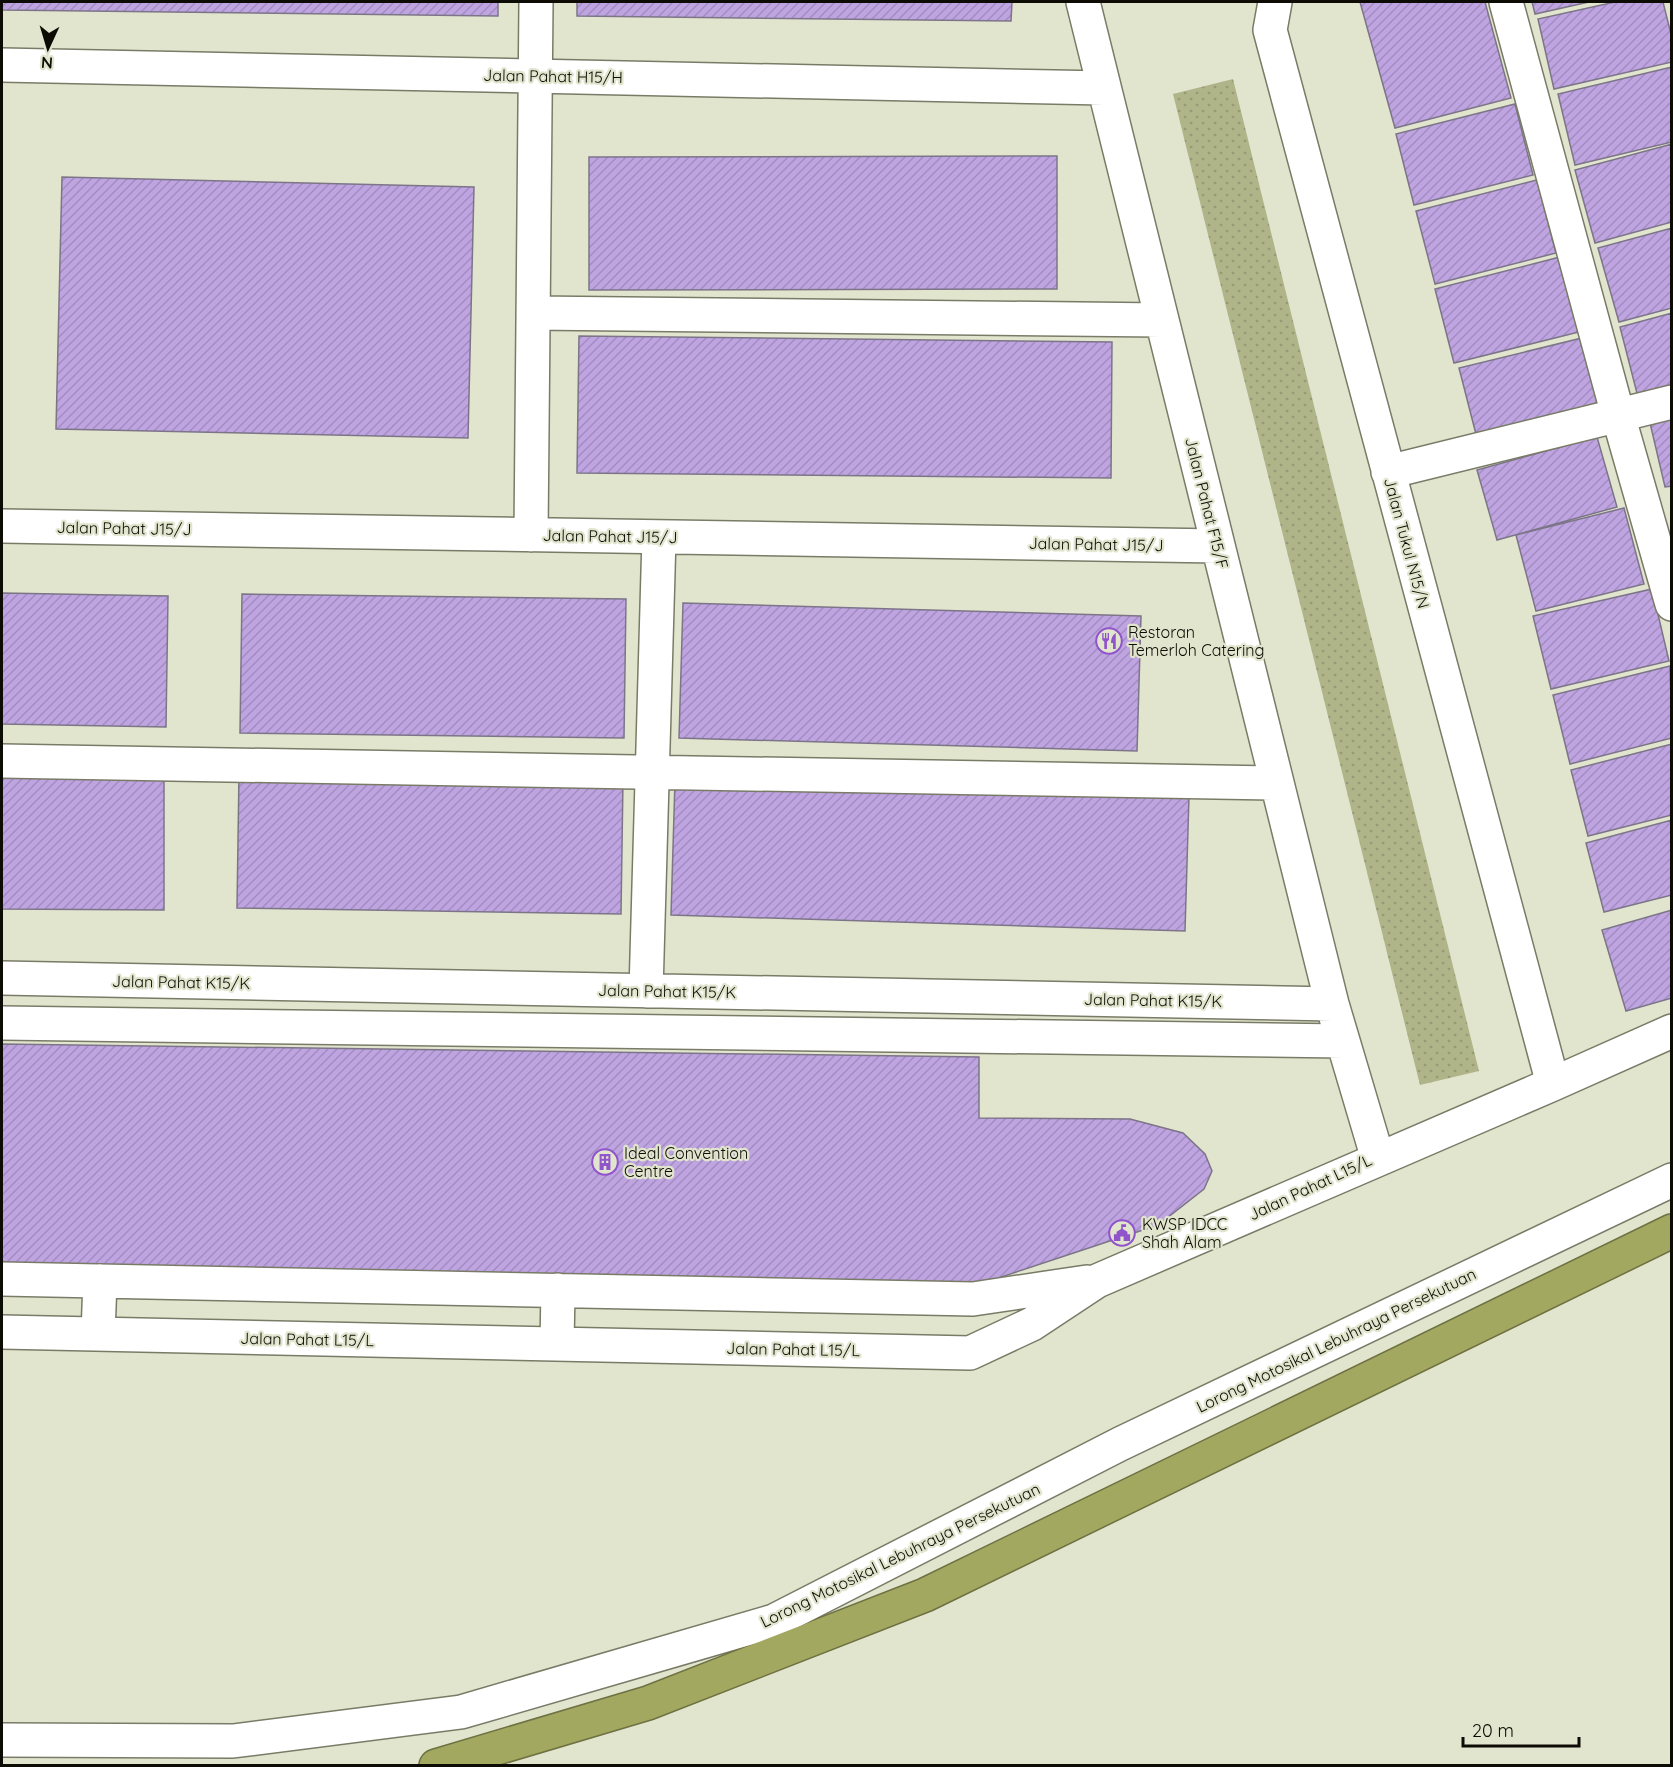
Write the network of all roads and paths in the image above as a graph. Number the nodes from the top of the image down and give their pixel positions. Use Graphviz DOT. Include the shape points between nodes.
graph roads {
  1 [pos="536,2"];
  2 [pos="1083,2"];
  3 [pos="1275,2"];
  4 [pos="1506,2"];
  5 [pos="2,65"];
  6 [pos="535,76"];
  7 [pos="1104,88"];
  8 [pos="533,313"];
  9 [pos="1162,320"];
  10 [pos="1671,402"];
  11 [pos="1618,415"];
  12 [pos="1388,472"];
  13 [pos="2,526"];
  14 [pos="531,535"];
  15 [pos="659,537"];
  16 [pos="1218,546"];
  17 [pos="1671,604"];
  18 [pos="2,761"];
  19 [pos="653,772"];
  20 [pos="1277,783"];
  21 [pos="2,978"];
  22 [pos="646,991"];
  23 [pos="1332,1004"];
  24 [pos="2,1023"];
  25 [pos="1671,1031"];
  26 [pos="1343,1041"];
  27 [pos="1552,1084"];
  28 [pos="1378,1159"];
  29 [pos="1671,1180"];
  30 [pos="1671,1231"];
  31 [pos="2,1279"];
  32 [pos="100,1281"];
  33 [pos="1097,1281"];
  34 [pos="558,1290"];
  35 [pos="2,1332"];
  36 [pos="98,1334"];
  37 [pos="557,1344"];
  38 [pos="2,1740"];
  39 [pos="436,1766"];
  1 -- 6 [label="street"];
  2 -- 7 [label="street, Jalan Pahat F15/F"];
  3 -- 12 [label="street, Jalan Tukul N15/N" via="1270,30"];
  4 -- 11 [label="street"];
  5 -- 6 [label="street, Jalan Pahat H15/H"];
  6 -- 7 [label="street, Jalan Pahat H15/H"];
  6 -- 8 [label="street"];
  7 -- 9 [label="street, Jalan Pahat F15/F"];
  8 -- 9 [label="street"];
  8 -- 14 [label="street"];
  9 -- 16 [label="street, Jalan Pahat F15/F"];
  10 -- 11 [label="street"];
  11 -- 12 [label="street"];
  11 -- 17 [label="street"];
  12 -- 27 [label="street, Jalan Tukul N15/N"];
  13 -- 14 [label="street, Jalan Pahat J15/J"];
  14 -- 15 [label="street, Jalan Pahat J15/J"];
  15 -- 16 [label="street, Jalan Pahat J15/J"];
  15 -- 19 [label="street"];
  16 -- 20 [label="street, Jalan Pahat F15/F"];
  18 -- 19 [label="street"];
  19 -- 20 [label="street"];
  19 -- 22 [label="street"];
  20 -- 23 [label="street, Jalan Pahat F15/F"];
  21 -- 22 [label="street, Jalan Pahat K15/K"];
  22 -- 23 [label="street, Jalan Pahat K15/K"];
  23 -- 26 [label="street, Jalan Pahat L15/L"];
  24 -- 26 [label="street"];
  25 -- 27 [label="street"];
  26 -- 28 [label="street, Jalan Pahat L15/L"];
  27 -- 28 [label="street"];
  28 -- 33 [label="street, Jalan Pahat L15/L"];
  29 -- 38 [label="street, Lorong Motosikal Lebuhraya Persekutuan" via="1120,1444 774,1622 461,1712 233,1741"];
  30 -- 39 [label="highway" via="925,1595 648,1703"];
  31 -- 32 [label="street"];
  32 -- 34 [label="street"];
  32 -- 36 [label="street"];
  33 -- 34 [label="street" via="973,1299"];
  33 -- 37 [label="street, Jalan Pahat L15/L" via="1032,1324 970,1353"];
  34 -- 37 [label="street"];
  35 -- 36 [label="street, Jalan Pahat L15/L"];
  36 -- 37 [label="street, Jalan Pahat L15/L"];
}
